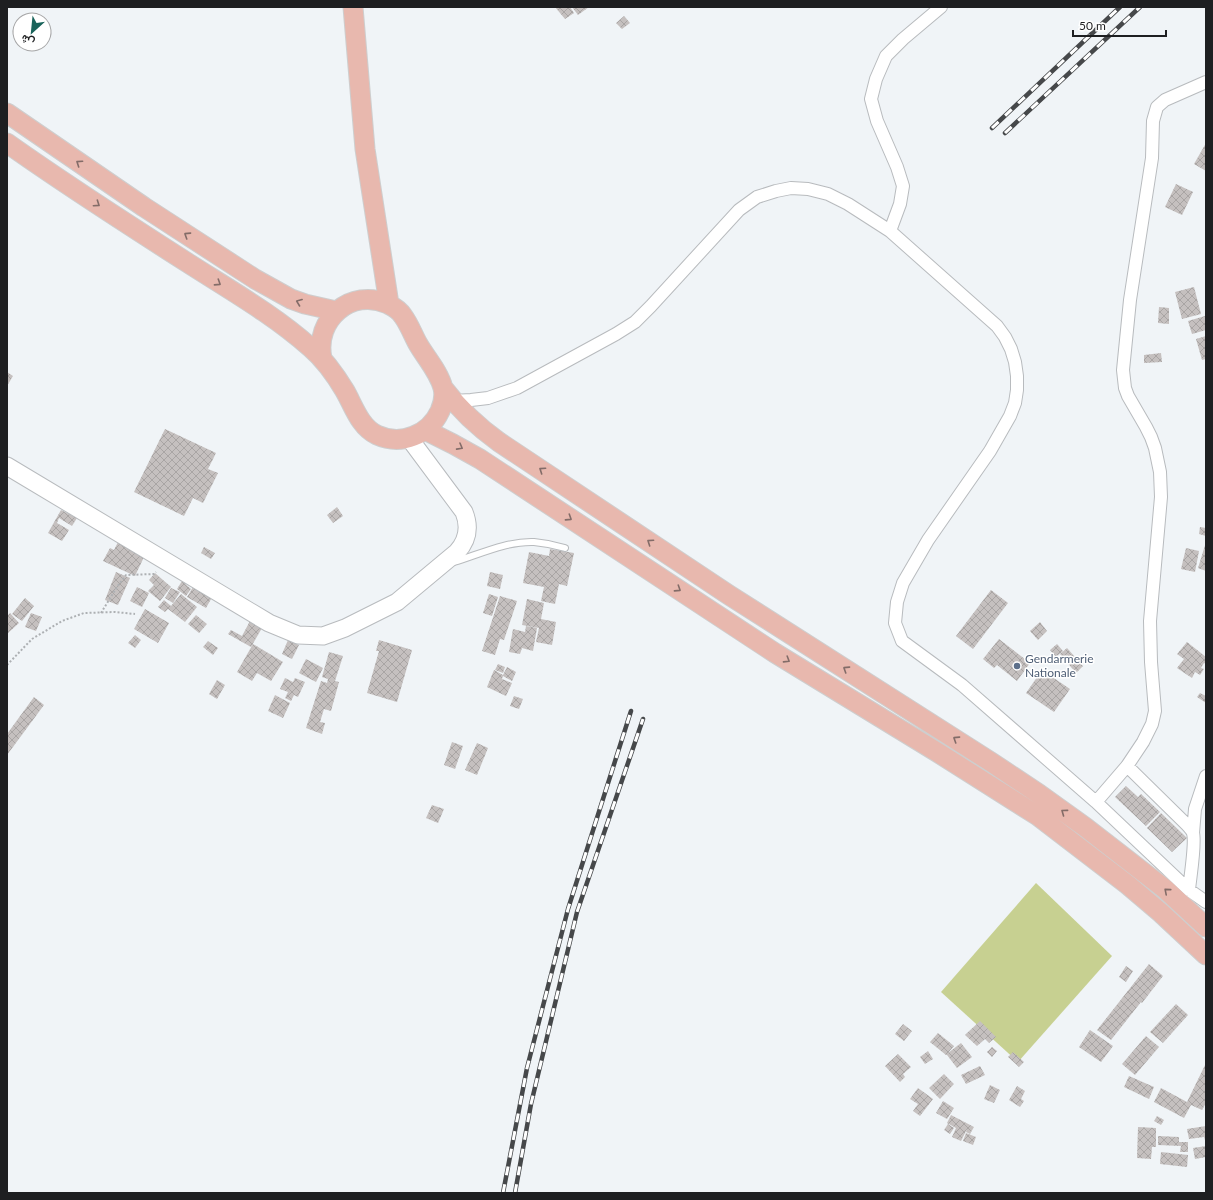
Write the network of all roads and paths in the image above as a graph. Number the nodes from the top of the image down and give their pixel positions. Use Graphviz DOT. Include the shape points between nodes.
graph roads {
  1 [pos="353,7"];
  2 [pos="941,7"];
  3 [pos="1206,82"];
  4 [pos="7,113"];
  5 [pos="7,143"];
  6 [pos="890,231"];
  7 [pos="277,292"];
  8 [pos="389,304"];
  9 [pos="336,311"];
  10 [pos="265,312"];
  11 [pos="322,358"];
  12 [pos="448,395"];
  13 [pos="417,434"];
  14 [pos="7,466"];
  15 [pos="565,548"];
  16 [pos="163,560"];
  17 [pos="438,567"];
  18 [pos="101,613"];
  19 [pos="135,614"];
  20 [pos="7,665"];
  21 [pos="1127,766"];
  22 [pos="1206,776"];
  23 [pos="1096,802"];
  24 [pos="1193,833"];
  25 [pos="1189,890"];
  26 [pos="1200,914"];
  27 [pos="1172,923"];
  28 [pos="1206,955"];
  1 -- 8 [label="main road" via="365,149"];
  2 -- 6 [label="street" via="886,56 871,99 903,186 900,204"];
  3 -- 21 [label="street" via="1165,100 1154,114 1152,158 1130,300 1123,379 1128,396 1155,448 1161,485 1150,621 1155,710 1148,733"];
  7 -- 4 [label="main road, one-way" via="144,207"];
  5 -- 10 [label="main road, one-way" via="131,227"];
  6 -- 12 [label="street" via="828,194 791,188 776,191 739,210 651,306 635,322 616,334 517,388 488,398 471,400"];
  6 -- 23 [label="street" via="997,326 1011,349 1017,376 1017,390 1010,416 990,451 928,540 903,583 897,602 895,623 902,641 962,684"];
  9 -- 7 [label="main road, one-way" via="305,304"];
  7 -- 10 [label="main road"];
  8 -- 9 [label="main road" via="374,300 358,300"];
  8 -- 12 [label="main road" via="403,315"];
  9 -- 11 [label="main road" via="323,333 320,348"];
  10 -- 11 [label="main road"];
  11 -- 13 [label="main road" via="369,430 392,439"];
  12 -- 13 [label="main road" via="434,421"];
  26 -- 12 [label="main road, one-way" via="1039,794 729,595 499,442 472,421"];
  13 -- 17 [label="main road" via="466,518 467,532 462,546"];
  13 -- 27 [label="main road, one-way" via="453,444 480,459 775,653 1038,816 1128,885"];
  14 -- 16 [label="main road"];
  15 -- 17 [label="lane" via="532,542 516,544"];
  16 -- 17 [label="main road" via="269,623 298,635 323,636 346,628 397,602"];
  16 -- 18 [label="path" via="154,574 126,575"];
  18 -- 19 [label="path"];
  18 -- 20 [label="path" via="84,613 62,621 32,639"];
  21 -- 23 [label="street"];
  21 -- 24 [label="street"];
  22 -- 24 [label="street" via="1195,810"];
  23 -- 25 [label="street"];
  24 -- 25 [label="street" via="1194,848"];
  25 -- 26 [label="street"];
  26 -- 27 [label="main road"];
  27 -- 28 [label="main road"];
}
